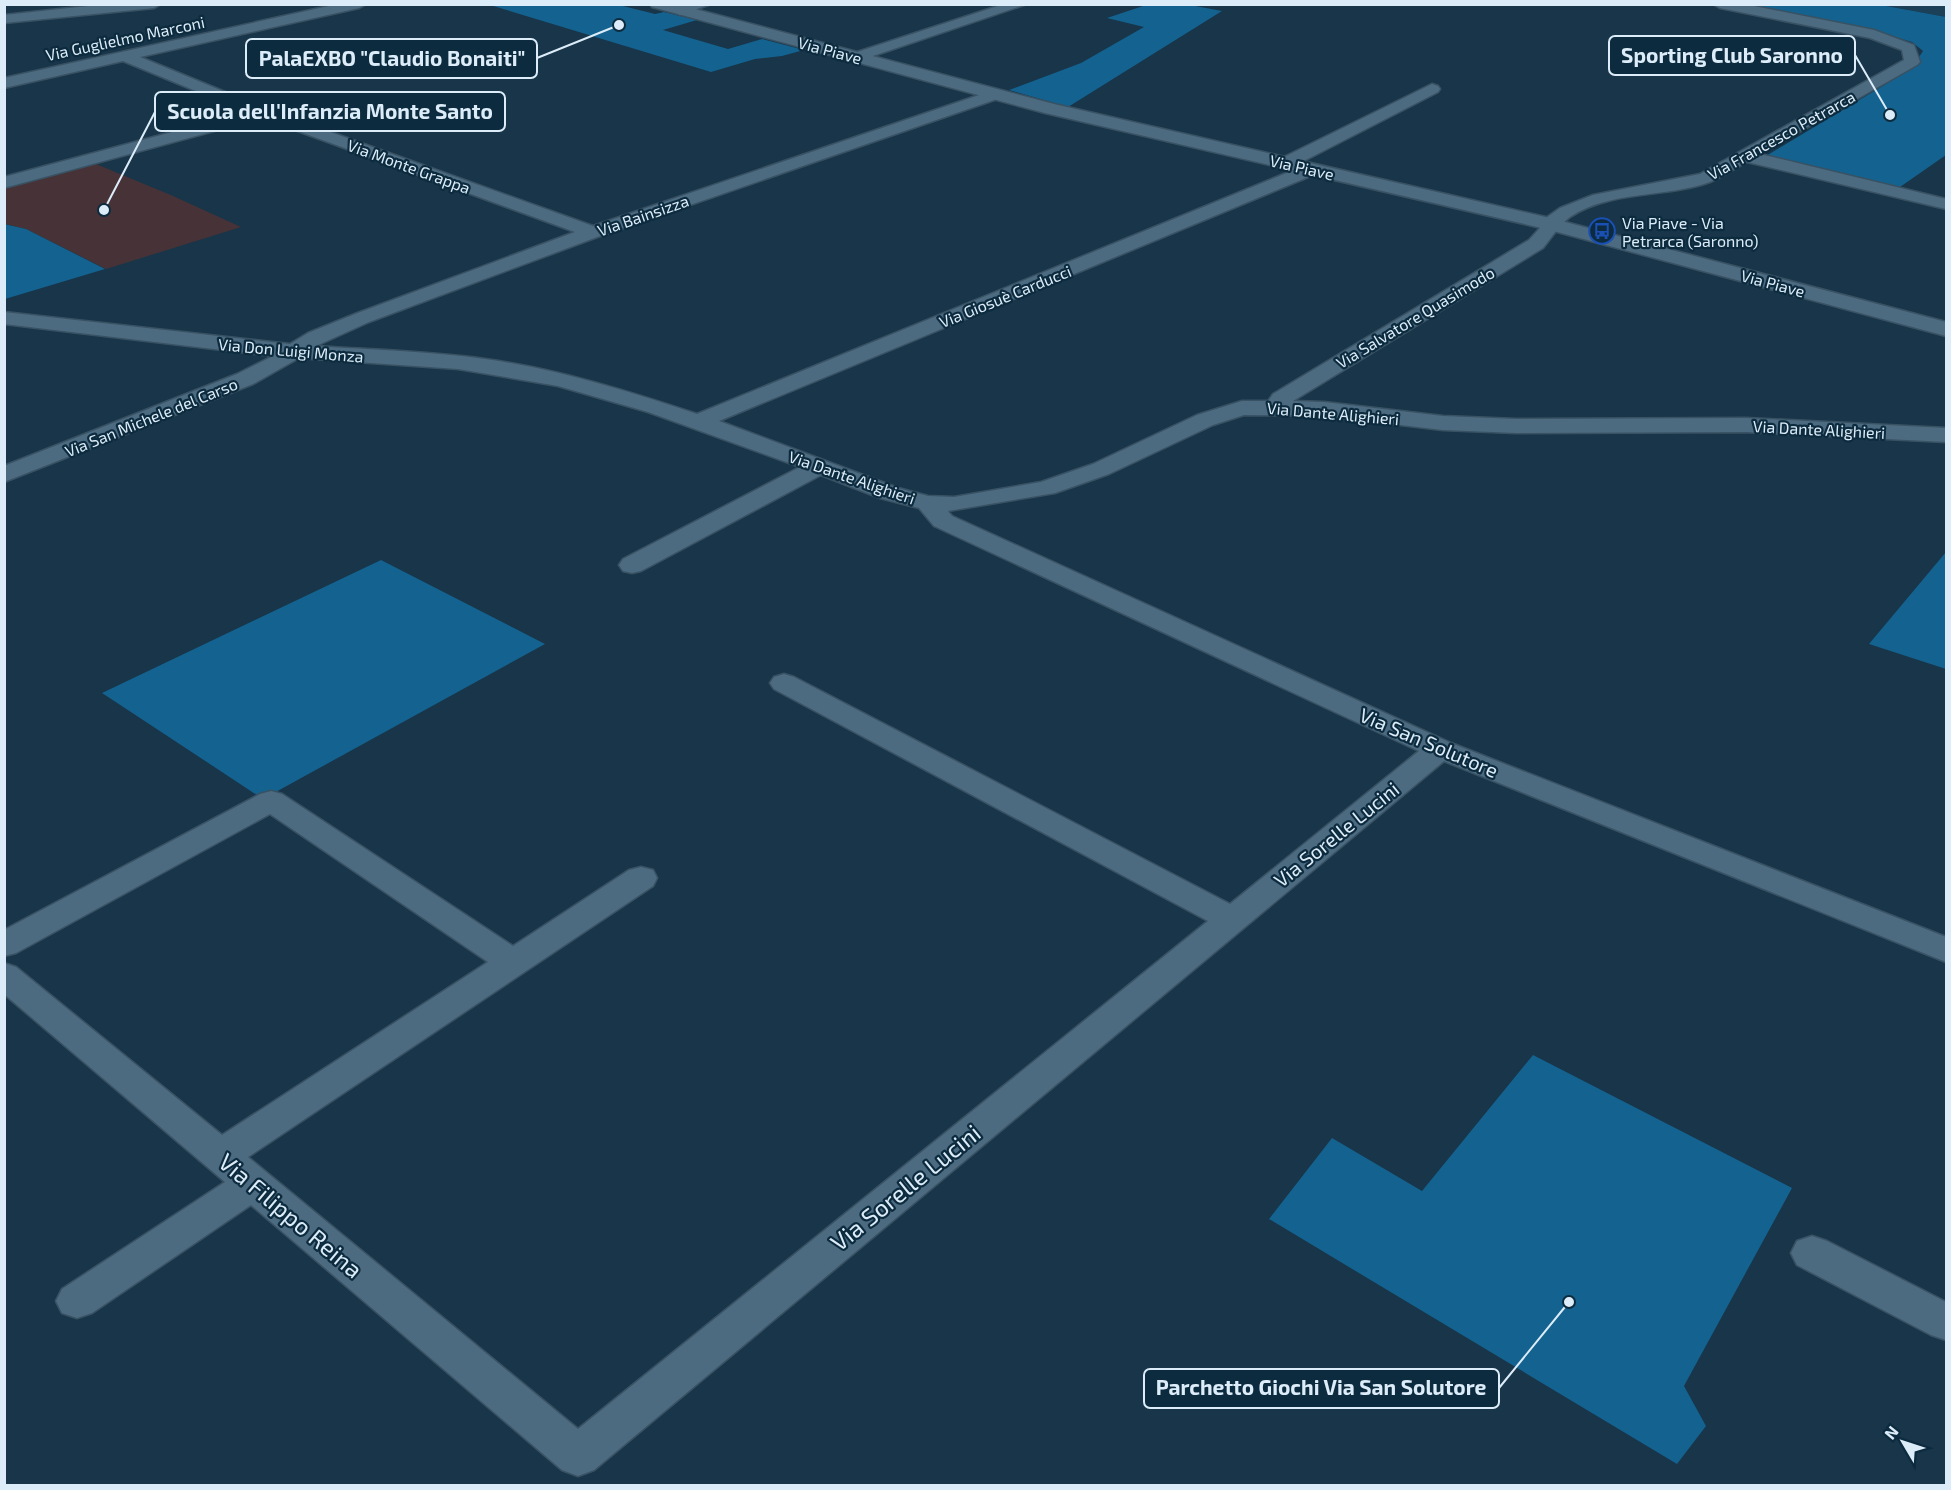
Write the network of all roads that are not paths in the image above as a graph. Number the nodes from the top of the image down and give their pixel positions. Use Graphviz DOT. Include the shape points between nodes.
graph roads {
  1 [pos="154,4"];
  2 [pos="359,4"];
  3 [pos="657,4"];
  4 [pos="704,4"];
  5 [pos="1020,4"];
  6 [pos="1720,4"];
  7 [pos="68,9"];
  8 [pos="680,11"];
  9 [pos="4,19"];
  10 [pos="126,57"];
  11 [pos="856,57"];
  12 [pos="4,83"];
  13 [pos="1432,89"];
  14 [pos="997,94"];
  15 [pos="263,113"];
  16 [pos="1745,156"];
  17 [pos="1286,163"];
  18 [pos="1312,170"];
  19 [pos="4,183"];
  20 [pos="1947,204"];
  21 [pos="1550,224"];
  22 [pos="593,232"];
  23 [pos="4,318"];
  24 [pos="1947,329"];
  25 [pos="295,351"];
  26 [pos="577,385"];
  27 [pos="1275,407"];
  28 [pos="697,422"];
  29 [pos="1947,435"];
  30 [pos="819,467"];
  31 [pos="4,475"];
  32 [pos="928,503"];
  33 [pos="632,565"];
  34 [pos="784,683"];
  35 [pos="1440,749"];
  36 [pos="641,878"];
  37 [pos="1232,919"];
  38 [pos="4,945"];
  39 [pos="1947,950"];
  40 [pos="513,962"];
  41 [pos="4,975"];
  42 [pos="220,1156"];
  43 [pos="253,1184"];
  44 [pos="1812,1253"];
  45 [pos="77,1301"];
  46 [pos="1947,1322"];
  47 [pos="578,1456"];
  1 -- 7 [label="street"];
  2 -- 10 [label="street, Via Guglielmo Marconi"];
  3 -- 8 [label="street, Via Piave"];
  4 -- 8 [label="street"];
  5 -- 11 [label="street"];
  6 -- 16 [label="street, Via Francesco Petrarca" via="1874,34 1909,48 1912,62"];
  7 -- 9 [label="street"];
  8 -- 11 [label="street, Via Piave"];
  10 -- 12 [label="street, Via Guglielmo Marconi"];
  10 -- 15 [label="street, Via Monte Grappa"];
  11 -- 14 [label="street, Via Piave"];
  13 -- 17 [label="street"];
  14 -- 17 [label="street, Via Piave"];
  14 -- 22 [label="street, Via Bainsizza"];
  15 -- 19 [label="street"];
  15 -- 22 [label="street, Via Monte Grappa"];
  16 -- 20 [label="street"];
  16 -- 21 [label="street, Via Francesco Petrarca" via="1705,178 1593,200"];
  17 -- 18 [label="street, Via Piave"];
  18 -- 21 [label="street, Via Piave"];
  18 -- 28 [label="street, Via Giosuè Carducci"];
  21 -- 24 [label="street, Via Piave"];
  21 -- 27 [label="street, Via Salvatore Quasimodo" via="1536,244 1281,399"];
  22 -- 25 [label="street, Via Bainsizza" via="362,318 315,337"];
  23 -- 25 [label="street, Via Don Luigi Monza"];
  25 -- 26 [label="street, Via Don Luigi Monza" via="453,362"];
  25 -- 31 [label="street, Via San Michele del Carso" via="245,379"];
  26 -- 28 [label="street, Via Dante Alighieri"];
  27 -- 29 [label="street, Via Dante Alighieri" via="1443,423 1746,425"];
  27 -- 32 [label="street, Via Dante Alighieri" via="1242,408 1221,414 1071,481 954,504"];
  28 -- 30 [label="street, Via Dante Alighieri"];
  30 -- 32 [label="street, Via Dante Alighieri"];
  30 -- 33 [label="street"];
  32 -- 35 [label="street, Via San Solutore" via="943,521"];
  34 -- 37 [label="street"];
  35 -- 37 [label="street, Via Sorelle Lucini"];
  35 -- 39 [label="street, Via San Solutore"];
  36 -- 40 [label="street"];
  37 -- 47 [label="street, Via Sorelle Lucini"];
  38 -- 40 [label="street" via="271,801"];
  40 -- 42 [label="street"];
  41 -- 42 [label="street, Via Filippo Reina"];
  42 -- 43 [label="street, Via Filippo Reina"];
  43 -- 45 [label="street"];
  43 -- 47 [label="street, Via Filippo Reina"];
  44 -- 46 [label="street"];
}
